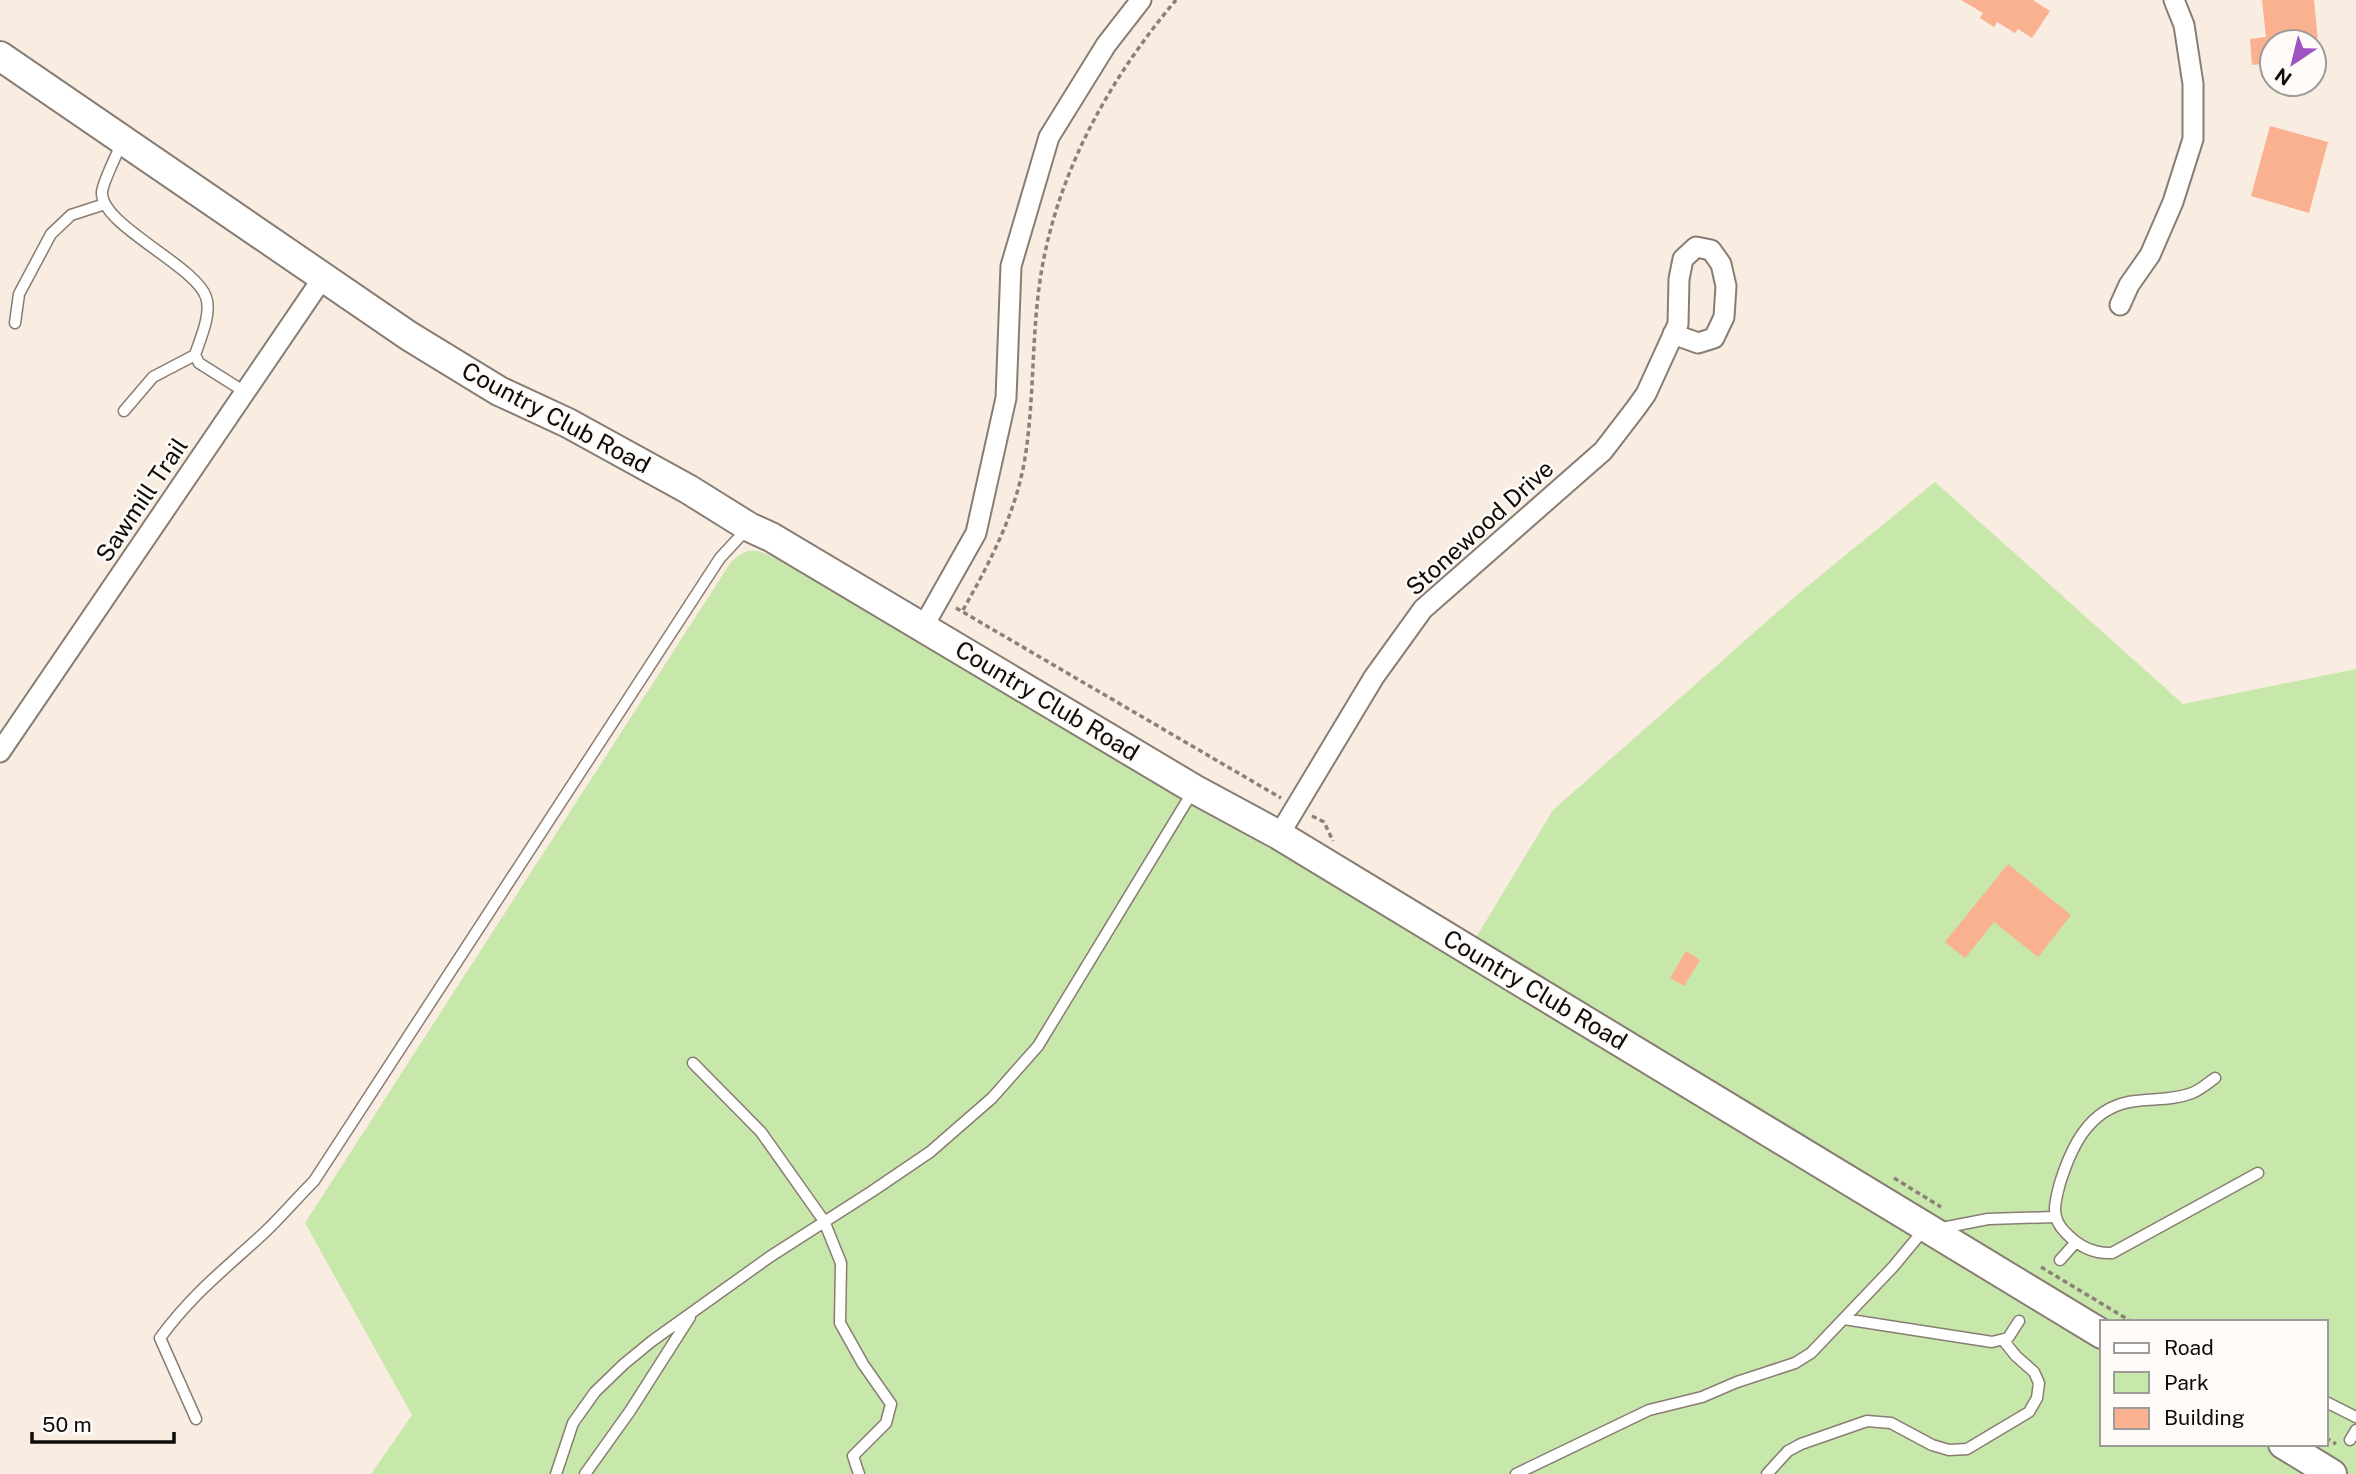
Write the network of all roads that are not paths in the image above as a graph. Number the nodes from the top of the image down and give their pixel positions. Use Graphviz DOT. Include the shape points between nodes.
graph roads {
  1 [pos="1141,0"];
  2 [pos="2174,0"];
  3 [pos="0,56"];
  4 [pos="123,140"];
  5 [pos="105,204"];
  6 [pos="324,276"];
  7 [pos="2120,305"];
  8 [pos="15,323"];
  9 [pos="1673,334"];
  10 [pos="195,355"];
  11 [pos="245,392"];
  12 [pos="124,411"];
  13 [pos="749,527"];
  14 [pos="923,627"];
  15 [pos="0,752"];
  16 [pos="1194,789"];
  17 [pos="1279,835"];
  18 [pos="693,1063"];
  19 [pos="2215,1078"];
  20 [pos="2258,1173"];
  21 [pos="2054,1217"];
  22 [pos="824,1221"];
  23 [pos="1930,1230"];
  24 [pos="2076,1242"];
  25 [pos="2060,1260"];
  26 [pos="693,1312"];
  27 [pos="1843,1319"];
  28 [pos="2020,1321"];
  29 [pos="2100,1333"];
  30 [pos="2003,1339"];
  31 [pos="2328,1403"];
  32 [pos="2356,1417"];
  33 [pos="196,1419"];
  34 [pos="2356,1430"];
  35 [pos="2350,1440"];
  36 [pos="2286,1446"];
  37 [pos="556,1474"];
  38 [pos="585,1474"];
  39 [pos="859,1474"];
  40 [pos="1516,1474"];
  41 [pos="1766,1474"];
  42 [pos="2332,1474"];
  1 -- 14 [label="street" via="1106,45 1049,137 1011,266 1006,398 976,533"];
  2 -- 7 [label="street" via="2184,25 2193,84 2193,139 2150,255"];
  3 -- 4 [label="street, Country Club Road"];
  4 -- 5 [label="lane" via="102,191"];
  4 -- 6 [label="street, Country Club Road"];
  5 -- 8 [label="lane" via="71,215 51,234 19,294"];
  5 -- 10 [label="lane" via="139,238 193,279 206,298 207,316"];
  6 -- 11 [label="street, Sawmill Trail"];
  6 -- 13 [label="street, Country Club Road" via="499,391 649,468"];
  9 -- 9 [label="street, Stonewood Drive" via="1698,343 1714,338 1724,317 1726,286 1721,264 1711,250 1696,247 1683,259 1679,320"];
  9 -- 17 [label="street, Stonewood Drive" via="1646,394 1603,451 1423,609 1374,677"];
  10 -- 11 [label="lane" via="199,363"];
  10 -- 12 [label="lane" via="153,377"];
  11 -- 15 [label="street, Sawmill Trail"];
  13 -- 14 [label="street, Country Club Road"];
  13 -- 33 [label="lane" via="720,558 314,1181 212,1278 160,1338"];
  14 -- 16 [label="street, Country Club Road"];
  16 -- 17 [label="street, Country Club Road"];
  16 -- 22 [label="lane" via="1038,1046 992,1098 930,1152"];
  17 -- 23 [label="street, Country Club Road"];
  18 -- 22 [label="lane" via="761,1132"];
  19 -- 21 [label="lane" via="2194,1093 2128,1102 2106,1110 2072,1148"];
  20 -- 24 [label="lane" via="2112,1253 2098,1254"];
  21 -- 23 [label="lane" via="1988,1219"];
  21 -- 24 [label="lane"];
  22 -- 26 [label="lane"];
  22 -- 39 [label="lane" via="841,1263 840,1323 891,1404 886,1423 853,1456"];
  23 -- 27 [label="lane" via="1923,1232"];
  23 -- 29 [label="street, Country Club Road"];
  24 -- 25 [label="lane"];
  26 -- 37 [label="lane" via="595,1392 573,1423"];
  26 -- 38 [label="lane"];
  27 -- 30 [label="lane" via="1992,1342"];
  27 -- 40 [label="lane" via="1811,1353 1794,1363 1702,1397 1649,1410"];
  28 -- 30 [label="lane"];
  30 -- 41 [label="lane" via="2034,1372 2039,1383 2037,1398 2029,1412 1967,1449 1932,1445 1891,1423 1867,1421 1801,1444"];
  31 -- 32 [label="lane"];
  34 -- 35 [label="lane"];
  36 -- 42 [label="street"];
}
